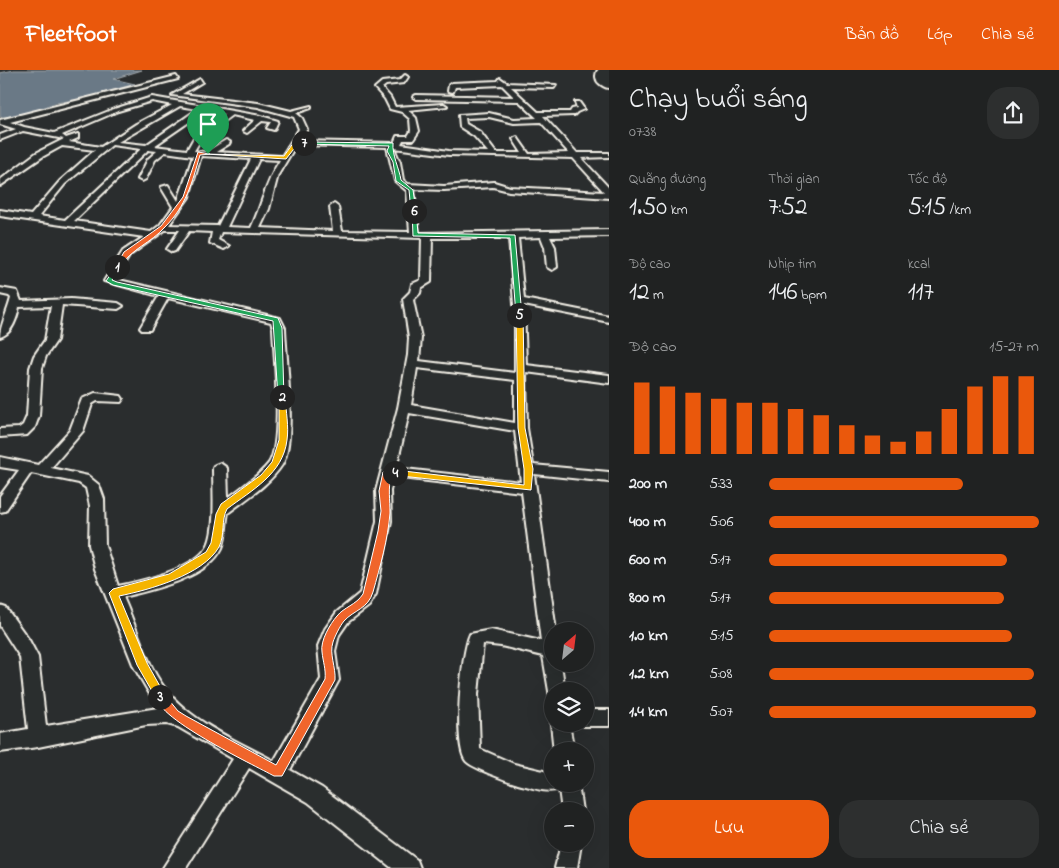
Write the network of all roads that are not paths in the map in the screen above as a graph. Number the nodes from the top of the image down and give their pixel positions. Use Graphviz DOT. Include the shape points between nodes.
graph roads {
  1 [pos="405,77"];
  2 [pos="176,78"];
  3 [pos="200,81"];
  4 [pos="503,83"];
  5 [pos="554,86"];
  6 [pos="416,89"];
  7 [pos="451,91"];
  8 [pos="175,95"];
  9 [pos="416,98"];
  10 [pos="482,99"];
  11 [pos="520,99"];
  12 [pos="162,100"];
  13 [pos="576,102"];
  14 [pos="179,104"];
  15 [pos="450,106"];
  16 [pos="309,107"];
  17 [pos="203,109"];
  18 [pos="397,109"];
  19 [pos="291,113"];
  20 [pos="229,114"];
  21 [pos="537,114"];
  22 [pos="125,116"];
  23 [pos="261,118"];
  24 [pos="543,120"];
  25 [pos="2,121"];
  26 [pos="271,128"];
  27 [pos="22,129"];
  28 [pos="247,131"];
  29 [pos="82,134"];
  30 [pos="55,135"];
  31 [pos="338,135"];
  32 [pos="199,136"];
  33 [pos="208,137"];
  34 [pos="0,138"];
  35 [pos="68,139"];
  36 [pos="517,139"];
  37 [pos="60,142"];
  38 [pos="226,142"];
  39 [pos="112,143"];
  40 [pos="295,143"];
  41 [pos="342,143"];
  42 [pos="394,145"];
  43 [pos="146,148"];
  44 [pos="102,149"];
  45 [pos="162,150"];
  46 [pos="189,153"];
  47 [pos="198,154"];
  48 [pos="208,154"];
  49 [pos="494,155"];
  50 [pos="609,155"];
  51 [pos="526,156"];
  52 [pos="576,156"];
  53 [pos="256,157"];
  54 [pos="286,158"];
  55 [pos="594,176"];
  56 [pos="609,176"];
  57 [pos="142,179"];
  58 [pos="0,184"];
  59 [pos="407,186"];
  60 [pos="165,187"];
  61 [pos="609,194"];
  62 [pos="84,207"];
  63 [pos="101,207"];
  64 [pos="177,207"];
  65 [pos="334,207"];
  66 [pos="0,213"];
  67 [pos="33,218"];
  68 [pos="68,222"];
  69 [pos="186,228"];
  70 [pos="219,229"];
  71 [pos="255,230"];
  72 [pos="158,231"];
  73 [pos="609,233"];
  74 [pos="338,234"];
  75 [pos="545,234"];
  76 [pos="421,235"];
  77 [pos="513,236"];
  78 [pos="224,246"];
  79 [pos="172,249"];
  80 [pos="552,267"];
  81 [pos="0,291"];
  82 [pos="165,295"];
  83 [pos="57,302"];
  84 [pos="518,302"];
  85 [pos="14,304"];
  86 [pos="118,306"];
  87 [pos="609,318"];
  88 [pos="146,328"];
  89 [pos="0,334"];
  90 [pos="412,364"];
  91 [pos="522,372"];
  92 [pos="609,379"];
  93 [pos="117,399"];
  94 [pos="404,408"];
  95 [pos="522,428"];
  96 [pos="0,433"];
  97 [pos="0,462"];
  98 [pos="220,468"];
  99 [pos="528,469"];
  100 [pos="34,470"];
  101 [pos="387,472"];
  102 [pos="609,478"];
  103 [pos="528,488"];
  104 [pos="0,507"];
  105 [pos="221,511"];
  106 [pos="113,593"];
  107 [pos="0,613"];
  108 [pos="547,622"];
  109 [pos="6,631"];
  110 [pos="544,649"];
  111 [pos="594,718"];
  112 [pos="609,718"];
  113 [pos="182,720"];
  114 [pos="38,738"];
  115 [pos="0,743"];
  116 [pos="246,754"];
  117 [pos="278,772"];
  118 [pos="544,780"];
  119 [pos="570,852"];
  120 [pos="397,864"];
  121 [pos="174,868"];
  122 [pos="566,868"];
  1 -- 18 [label="street" via="402,82 384,83 378,88 392,108"];
  2 -- 25 [label="street"];
  3 -- 8 [label="street"];
  4 -- 5 [label="street"];
  4 -- 7 [label="street" via="452,85"];
  4 -- 11 [label="street"];
  6 -- 7 [label="street"];
  7 -- 10 [label="street" via="475,91"];
  8 -- 12 [label="street"];
  8 -- 19 [label="street"];
  9 -- 10 [label="street"];
  10 -- 11 [label="street"];
  11 -- 21 [label="street"];
  12 -- 14 [label="street"];
  12 -- 22 [label="street"];
  12 -- 30 [label="street" via="124,107"];
  13 -- 21 [label="street" via="581,109 574,110 572,114"];
  14 -- 17 [label="street"];
  14 -- 39 [label="street"];
  15 -- 18 [label="street"];
  16 -- 19 [label="street"];
  17 -- 20 [label="street"];
  17 -- 43 [label="street"];
  18 -- 42 [label="street" via="412,116 416,126 412,137 400,138"];
  19 -- 40 [label="street" via="303,128"];
  20 -- 23 [label="street"];
  20 -- 32 [label="street"];
  21 -- 24 [label="street"];
  23 -- 26 [label="street" via="275,121"];
  23 -- 28 [label="street"];
  24 -- 49 [label="street" via="461,116 462,125 477,134"];
  24 -- 52 [label="street"];
  25 -- 27 [label="street"];
  27 -- 30 [label="street"];
  27 -- 34 [label="street"];
  29 -- 35 [label="street"];
  30 -- 35 [label="street"];
  31 -- 41 [label="street"];
  32 -- 33 [label="street"];
  32 -- 46 [label="street"];
  35 -- 37 [label="street"];
  36 -- 51 [label="street"];
  37 -- 44 [label="street"];
  37 -- 58 [label="street"];
  38 -- 48 [label="street"];
  39 -- 43 [label="street"];
  39 -- 44 [label="street"];
  40 -- 41 [label="street"];
  40 -- 54 [label="street"];
  41 -- 42 [label="street"];
  42 -- 49 [label="street"];
  42 -- 59 [label="street" via="390,151 396,162 399,181"];
  43 -- 45 [label="street"];
  43 -- 62 [label="street"];
  44 -- 67 [label="street" via="49,194"];
  45 -- 46 [label="street"];
  45 -- 57 [label="street" via="152,159"];
  46 -- 47 [label="street"];
  47 -- 48 [label="street"];
  47 -- 64 [label="street" via="186,197"];
  48 -- 53 [label="street"];
  49 -- 51 [label="street"];
  50 -- 52 [label="street"];
  51 -- 52 [label="street"];
  52 -- 55 [label="street"];
  53 -- 54 [label="street"];
  53 -- 70 [label="street"];
  54 -- 71 [label="street" via="274,175 265,209"];
  55 -- 56 [label="street"];
  55 -- 61 [label="street"];
  59 -- 61 [label="street" via="444,188 494,184 509,189"];
  59 -- 76 [label="street"];
  60 -- 64 [label="street"];
  62 -- 63 [label="street"];
  62 -- 68 [label="street"];
  64 -- 72 [label="street"];
  65 -- 74 [label="street"];
  66 -- 67 [label="street"];
  67 -- 68 [label="street"];
  68 -- 72 [label="street"];
  69 -- 70 [label="street"];
  69 -- 72 [label="street"];
  69 -- 79 [label="street"];
  70 -- 71 [label="street"];
  70 -- 78 [label="street" via="213,241"];
  71 -- 74 [label="street"];
  72 -- 82 [label="street" via="126,253 109,281"];
  73 -- 75 [label="street"];
  74 -- 76 [label="street"];
  75 -- 77 [label="street"];
  75 -- 80 [label="street"];
  76 -- 77 [label="street"];
  76 -- 90 [label="street" via="426,282 416,286 416,293 408,299 415,338"];
  77 -- 84 [label="street"];
  81 -- 85 [label="street" via="15,294"];
  82 -- 88 [label="street"];
  82 -- 105 [label="street" via="278,322 283,435 280,453 264,477"];
  83 -- 85 [label="street"];
  83 -- 86 [label="street"];
  83 -- 96 [label="street" via="52,340 36,368 31,423 22,432"];
  84 -- 87 [label="street"];
  84 -- 91 [label="street"];
  85 -- 89 [label="street" via="11,320"];
  90 -- 91 [label="street"];
  90 -- 94 [label="street"];
  91 -- 92 [label="street" via="602,375"];
  91 -- 95 [label="street"];
  93 -- 100 [label="street" via="95,397 86,402 76,431"];
  94 -- 95 [label="street"];
  94 -- 101 [label="street"];
  95 -- 99 [label="street"];
  97 -- 100 [label="street"];
  98 -- 105 [label="street"];
  99 -- 102 [label="street"];
  99 -- 103 [label="street"];
  100 -- 104 [label="street"];
  100 -- 106 [label="street" via="83,479 94,489 97,545"];
  101 -- 103 [label="street"];
  101 -- 117 [label="street" via="383,491 386,511 383,531 368,594 362,604 340,618 328,641 330,680"];
  103 -- 108 [label="street"];
  105 -- 106 [label="street" via="214,548 200,562 172,577"];
  106 -- 113 [label="street" via="150,680 166,705"];
  107 -- 109 [label="street"];
  109 -- 114 [label="street" via="30,657"];
  110 -- 118 [label="street" via="482,636 474,641 470,669 470,746 473,755 513,773"];
  111 -- 112 [label="street"];
  113 -- 114 [label="street" via="167,716 146,717"];
  113 -- 116 [label="street"];
  114 -- 115 [label="street"];
  116 -- 117 [label="street"];
  116 -- 121 [label="street"];
  117 -- 120 [label="street" via="315,795"];
  119 -- 122 [label="street"];
}
